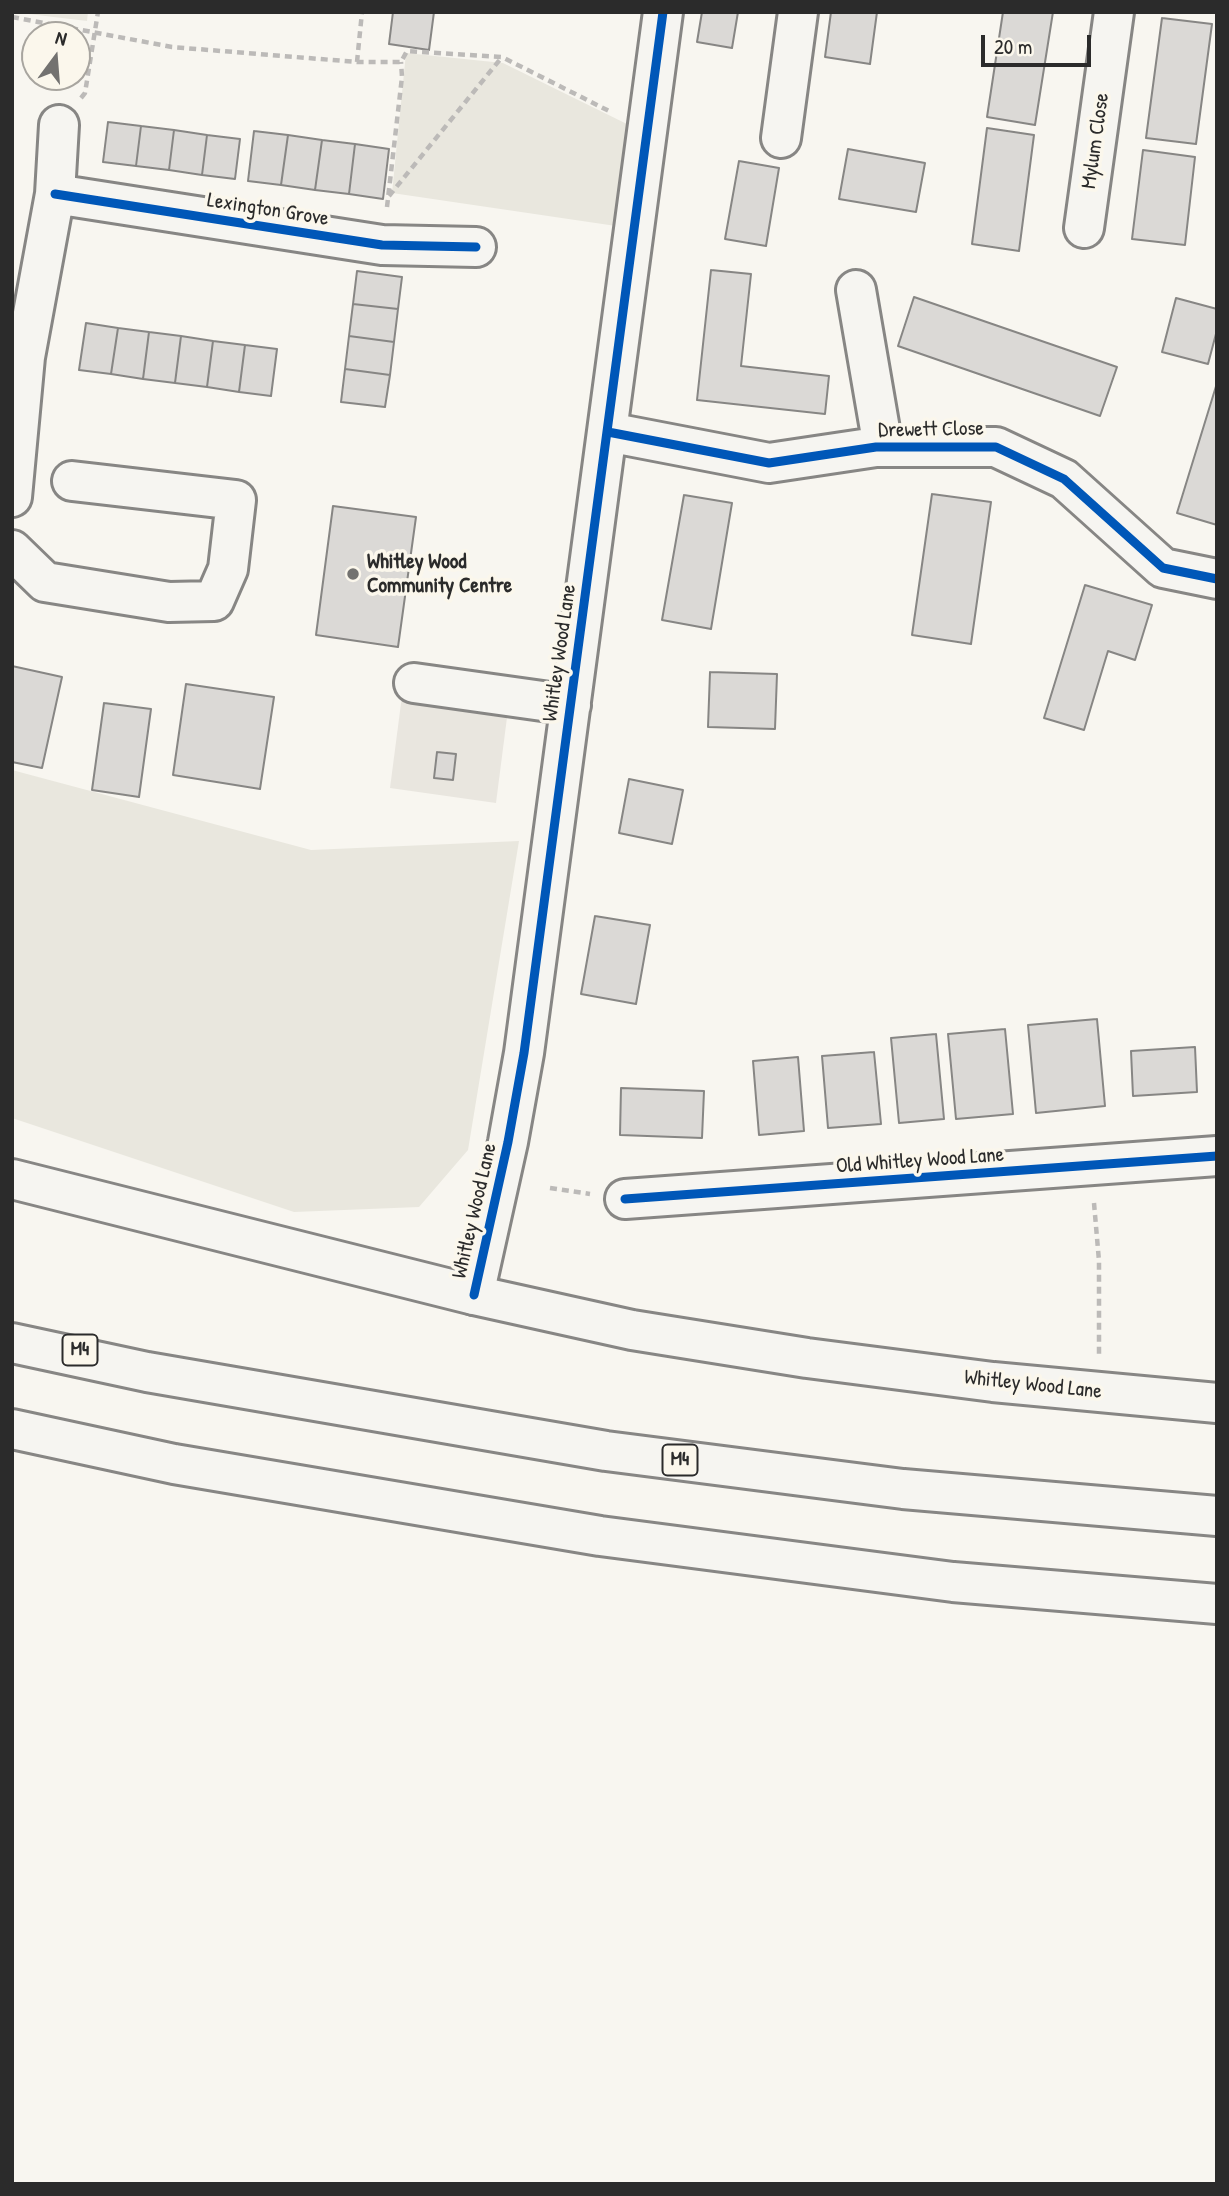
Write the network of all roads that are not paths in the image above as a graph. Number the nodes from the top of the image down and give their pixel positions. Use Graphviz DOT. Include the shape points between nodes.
graph roads {
  1 [pos="663,12"];
  2 [pos="798,12"];
  3 [pos="1114,12"];
  4 [pos="59,125"];
  5 [pos="781,138"];
  6 [pos="55,194"];
  7 [pos="1084,228"];
  8 [pos="476,247"];
  9 [pos="856,290"];
  10 [pos="19,356"];
  11 [pos="608,432"];
  12 [pos="883,447"];
  13 [pos="72,481"];
  14 [pos="12,497"];
  15 [pos="12,550"];
  16 [pos="1217,579"];
  17 [pos="414,682"];
  18 [pos="571,705"];
  19 [pos="1217,1156"];
  20 [pos="12,1179"];
  21 [pos="625,1199"];
  22 [pos="474,1294"];
  23 [pos="12,1327"];
  24 [pos="12,1343"];
  25 [pos="147,1372"];
  26 [pos="1217,1403"];
  27 [pos="12,1429"];
  28 [pos="1217,1516"];
  29 [pos="1217,1604"];
  1 -- 11 [label="main road, Whitley Wood Lane"];
  2 -- 5 [label="main road"];
  3 -- 7 [label="main road, Mylum Close"];
  4 -- 6 [label="main road"];
  6 -- 8 [label="main road, Lexington Grove" via="383,245"];
  6 -- 10 [label="main road"];
  9 -- 12 [label="main road"];
  10 -- 14 [label="main road"];
  11 -- 12 [label="main road, Drewett Close" via="769,463"];
  11 -- 18 [label="main road, Whitley Wood Lane"];
  12 -- 16 [label="main road, Drewett Close" via="996,447 1064,479 1163,568"];
  13 -- 15 [label="main road" via="236,500 228,569 214,601 169,602 45,582"];
  17 -- 18 [label="main road"];
  18 -- 22 [label="main road, Whitley Wood Lane" via="524,1053"];
  19 -- 21 [label="main road, Old Whitley Wood Lane"];
  20 -- 22 [label="main road"];
  22 -- 26 [label="main road, Whitley Wood Lane" via="632,1330 807,1358"];
  23 -- 25 [label="main road, M4"];
  24 -- 25 [label="main road, M4"];
  25 -- 28 [label="main road, M4" via="606,1451 903,1489"];
  27 -- 29 [label="main road" via="174,1464 600,1536 953,1582"];
}
